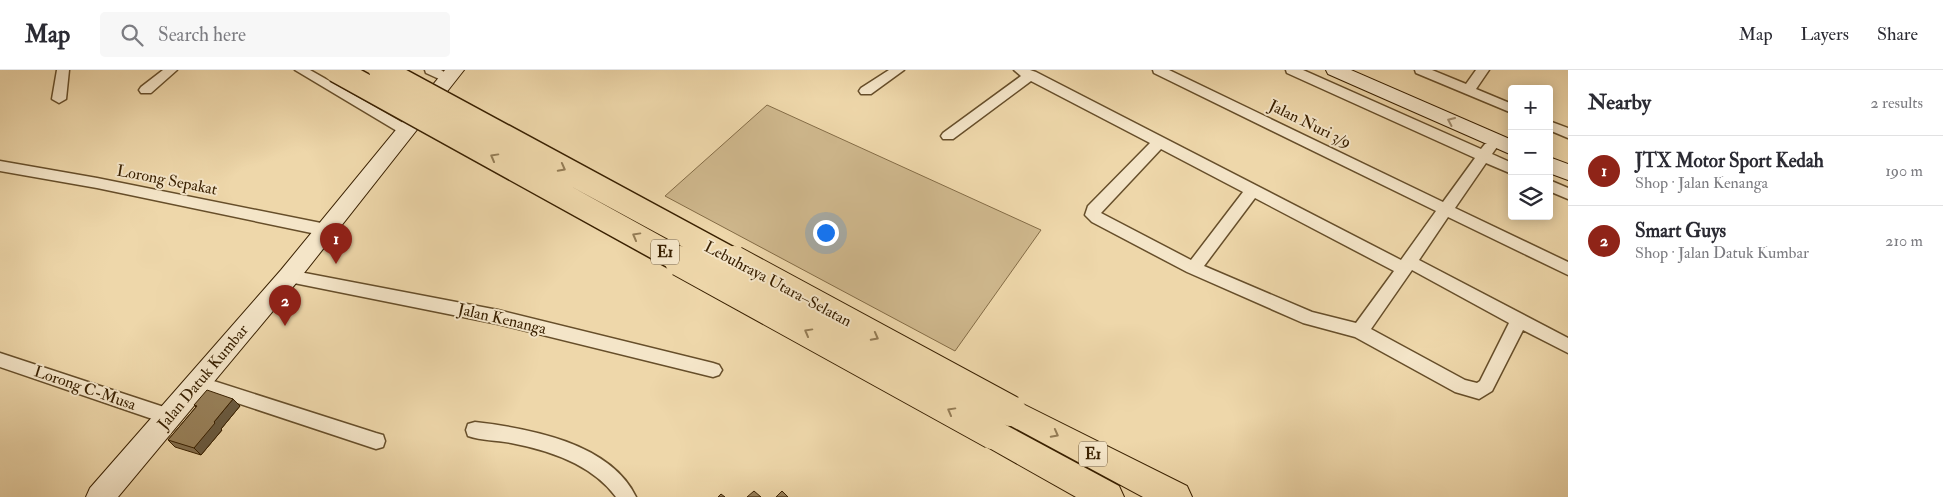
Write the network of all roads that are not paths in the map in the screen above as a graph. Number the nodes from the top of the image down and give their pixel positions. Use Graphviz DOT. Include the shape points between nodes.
graph roads {
  1 [pos="63,70"];
  2 [pos="171,70"];
  3 [pos="300,70"];
  4 [pos="336,70"];
  5 [pos="381,70"];
  6 [pos="898,70"];
  7 [pos="1159,70"];
  8 [pos="1292,70"];
  9 [pos="1334,70"];
  10 [pos="1369,70"];
  11 [pos="1421,70"];
  12 [pos="1483,70"];
  13 [pos="445,73"];
  14 [pos="1026,73"];
  15 [pos="146,90"];
  16 [pos="1468,90"];
  17 [pos="866,91"];
  18 [pos="59,100"];
  19 [pos="1508,107"];
  20 [pos="1553,127"];
  21 [pos="407,130"];
  22 [pos="1568,133"];
  23 [pos="948,136"];
  24 [pos="1160,142"];
  25 [pos="1501,144"];
  26 [pos="1553,150"];
  27 [pos="1568,156"];
  28 [pos="1508,160"];
  29 [pos="0,166"];
  30 [pos="1553,166"];
  31 [pos="1568,173"];
  32 [pos="1553,188"];
  33 [pos="1253,190"];
  34 [pos="1568,194"];
  35 [pos="1447,209"];
  36 [pos="326,230"];
  37 [pos="1407,265"];
  38 [pos="1193,268"];
  39 [pos="1568,269"];
  40 [pos="288,276"];
  41 [pos="1519,320"];
  42 [pos="1360,331"];
  43 [pos="1568,346"];
  44 [pos="0,360"];
  45 [pos="713,370"];
  46 [pos="198,384"];
  47 [pos="170,417"];
  48 [pos="1002,423"];
  49 [pos="475,430"];
  50 [pos="376,440"];
  51 [pos="100,497"];
  52 [pos="626,497"];
  53 [pos="1107,497"];
  54 [pos="1175,497"];
  1 -- 18 [label="street"];
  2 -- 15 [label="street"];
  3 -- 21 [label="street"];
  48 -- 4 [label="highway, Lebuhraya Utara–Selatan / E1, one-way, bridge"];
  5 -- 48 [label="highway, Lebuhraya Utara–Selatan / E1, one-way, bridge"];
  6 -- 17 [label="street"];
  7 -- 35 [label="street, Jalan Nuri 3/9"];
  8 -- 25 [label="street"];
  25 -- 9 [label="main road, one-way"];
  10 -- 25 [label="main road"];
  11 -- 16 [label="street"];
  12 -- 16 [label="street"];
  13 -- 21 [label="main road, Jalan Datuk Kumbar"];
  14 -- 23 [label="street"];
  14 -- 24 [label="street"];
  16 -- 19 [label="street"];
  20 -- 22 [label="street"];
  21 -- 36 [label="main road, Jalan Datuk Kumbar"];
  24 -- 33 [label="street"];
  24 -- 38 [label="street" via="1093,210 1093,215"];
  25 -- 28 [label="street"];
  25 -- 35 [label="street"];
  26 -- 27 [label="main road"];
  29 -- 36 [label="street, Lorong Sepakat"];
  30 -- 31 [label="main road"];
  32 -- 34 [label="street"];
  33 -- 37 [label="street"];
  33 -- 38 [label="street"];
  35 -- 37 [label="street"];
  35 -- 39 [label="street"];
  36 -- 40 [label="main road, Jalan Datuk Kumbar"];
  37 -- 41 [label="street"];
  37 -- 42 [label="street"];
  38 -- 42 [label="street" via="1309,318"];
  40 -- 45 [label="street, Jalan Kenanga" via="498,317"];
  40 -- 46 [label="main road, Jalan Datuk Kumbar"];
  41 -- 42 [label="street" via="1486,386 1479,390 1448,381"];
  41 -- 43 [label="street"];
  44 -- 47 [label="street, Lorong C-Musa"];
  46 -- 47 [label="main road, Jalan Datuk Kumbar"];
  46 -- 50 [label="street"];
  47 -- 51 [label="main road, Jalan Datuk Kumbar"];
  48 -- 53 [label="highway, Lebuhraya Utara–Selatan / E1"];
  48 -- 54 [label="highway, Lebuhraya Utara–Selatan / E1, one-way"];
  49 -- 52 [label="street" via="540,440 564,448 614,480"];
}
